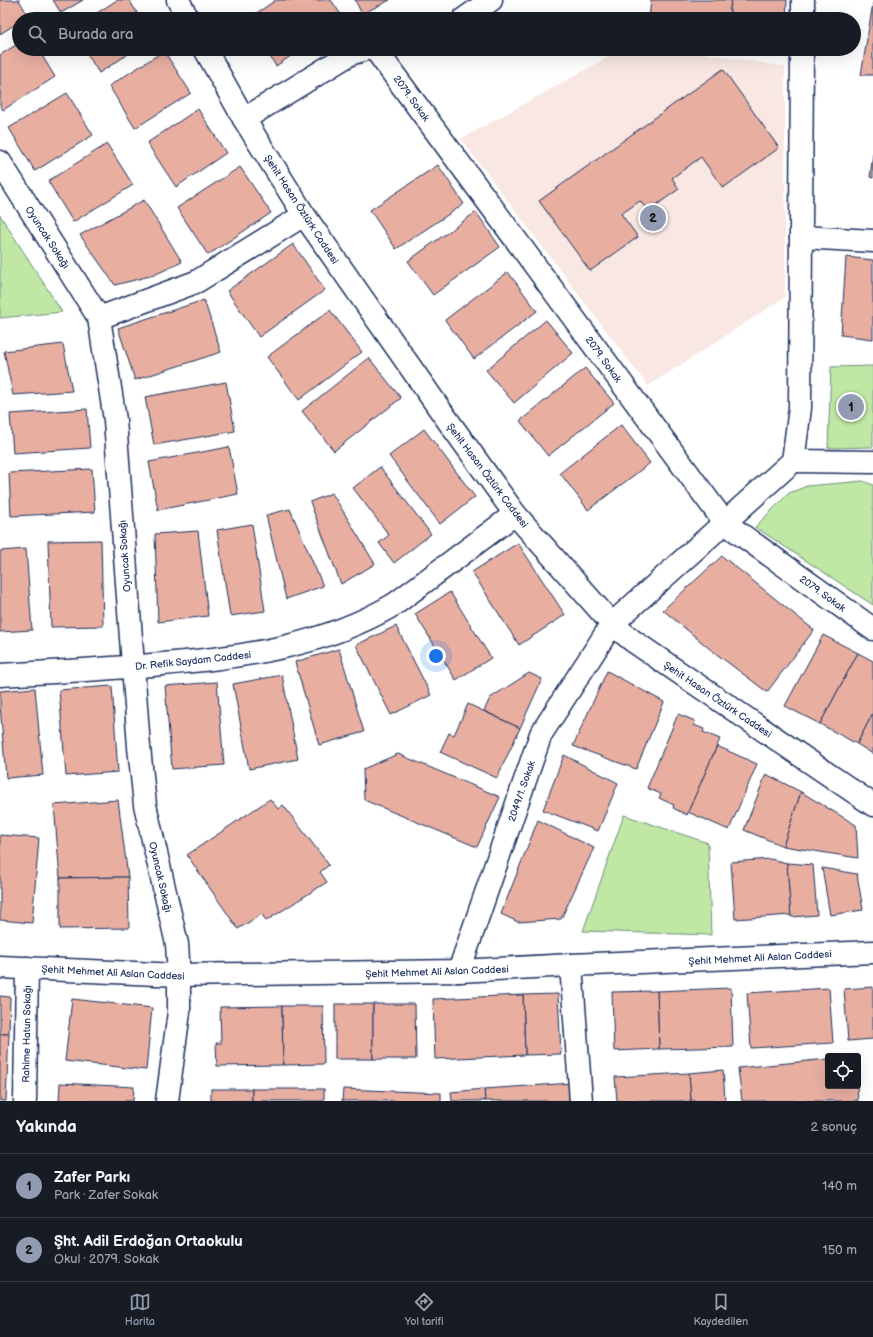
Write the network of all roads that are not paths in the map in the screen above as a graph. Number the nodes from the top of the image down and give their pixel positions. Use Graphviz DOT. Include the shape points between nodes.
graph roads {
  1 [pos="178,0"];
  2 [pos="491,0"];
  3 [pos="803,0"];
  4 [pos="184,12"];
  5 [pos="474,12"];
  6 [pos="802,12"];
  7 [pos="209,56"];
  8 [pos="347,56"];
  9 [pos="380,56"];
  10 [pos="802,56"];
  11 [pos="244,120"];
  12 [pos="0,162"];
  13 [pos="304,215"];
  14 [pos="801,237"];
  15 [pos="873,241"];
  16 [pos="99,318"];
  17 [pos="793,461"];
  18 [pos="873,462"];
  19 [pos="516,514"];
  20 [pos="725,523"];
  21 [pos="612,624"];
  22 [pos="873,629"];
  23 [pos="132,667"];
  24 [pos="0,675"];
  25 [pos="873,804"];
  26 [pos="873,952"];
  27 [pos="571,965"];
  28 [pos="0,967"];
  29 [pos="28,968"];
  30 [pos="459,972"];
  31 [pos="179,975"];
  32 [pos="25,1101"];
  33 [pos="167,1101"];
  34 [pos="581,1101"];
  1 -- 4 [label="street"];
  2 -- 5 [label="street"];
  3 -- 6 [label="street"];
  7 -- 11 [label="street, Şehit Hasan Öztürk Caddesi"];
  8 -- 11 [label="street"];
  9 -- 20 [label="street, 2079. Sokak"];
  10 -- 14 [label="street"];
  11 -- 13 [label="street, Şehit Hasan Öztürk Caddesi"];
  12 -- 16 [label="street, Oyuncak Sokağı"];
  13 -- 16 [label="street" via="196,282"];
  13 -- 19 [label="street, Şehit Hasan Öztürk Caddesi"];
  14 -- 15 [label="street"];
  14 -- 17 [label="street" via="800,408"];
  16 -- 23 [label="street, Oyuncak Sokağı" via="115,420"];
  17 -- 18 [label="street"];
  17 -- 20 [label="street, 2049/1. Sokak"];
  19 -- 21 [label="street, Şehit Hasan Öztürk Caddesi"];
  19 -- 23 [label="street, Dr. Refik Saydam Caddesi" via="396,604 352,626 256,653"];
  20 -- 21 [label="street, 2049/1. Sokak"];
  20 -- 22 [label="street, 2079. Sokak"];
  21 -- 25 [label="street, Şehit Hasan Öztürk Caddesi"];
  21 -- 30 [label="street, 2049/1. Sokak" via="541,734"];
  23 -- 24 [label="street, Dr. Refik Saydam Caddesi"];
  23 -- 31 [label="street, Oyuncak Sokağı" via="144,805 177,944"];
  26 -- 27 [label="street, Şehit Mehmet Ali Aslan Caddesi"];
  27 -- 30 [label="street, Şehit Mehmet Ali Aslan Caddesi"];
  27 -- 34 [label="street"];
  28 -- 29 [label="street, Şehit Mehmet Ali Aslan Caddesi"];
  29 -- 31 [label="street, Şehit Mehmet Ali Aslan Caddesi"];
  29 -- 32 [label="street, Rahime Hatun Sokağı"];
  30 -- 31 [label="street, Şehit Mehmet Ali Aslan Caddesi"];
  31 -- 33 [label="street, Oyuncak Sokağı" via="179,1012"];
}
